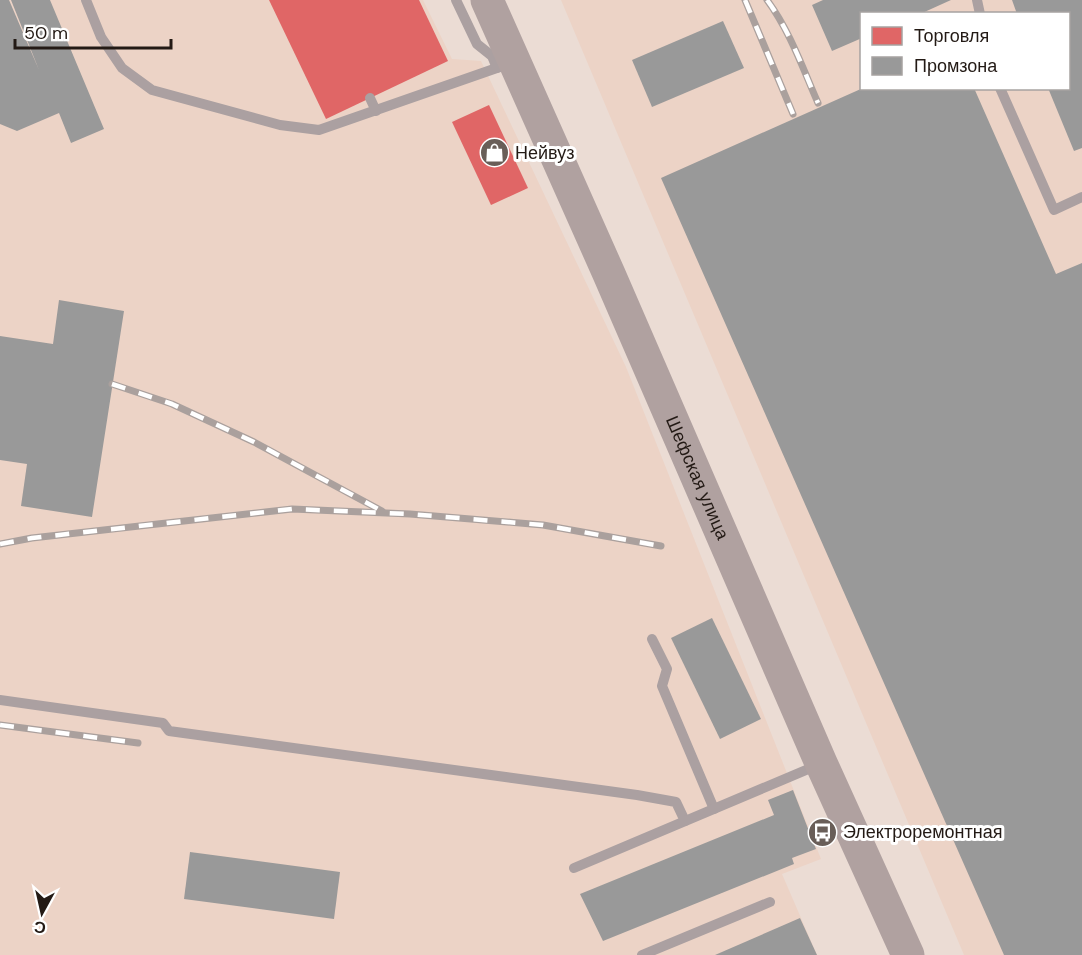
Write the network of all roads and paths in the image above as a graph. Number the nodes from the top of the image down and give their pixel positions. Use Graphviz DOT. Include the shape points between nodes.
graph roads {
  1 [pos="86,0"];
  2 [pos="456,0"];
  3 [pos="487,0"];
  4 [pos="506,65"];
  5 [pos="1001,90"];
  6 [pos="370,98"];
  7 [pos="376,111"];
  8 [pos="1082,197"];
  9 [pos="652,639"];
  10 [pos="0,700"];
  11 [pos="821,763"];
  12 [pos="714,809"];
  13 [pos="685,821"];
  14 [pos="574,868"];
  15 [pos="770,902"];
  16 [pos="642,955"];
  17 [pos="908,955"];
  1 -- 7 [label="lane" via="102,37 122,68 152,90 280,126 319,130"];
  2 -- 4 [label="lane" via="477,44"];
  3 -- 4 [label="main road, Шефская улица"];
  4 -- 7 [label="lane"];
  4 -- 11 [label="main road, Шефская улица" via="628,316"];
  5 -- 8 [label="lane" via="1054,210"];
  6 -- 7 [label="lane"];
  9 -- 12 [label="lane" via="667,669 662,686"];
  10 -- 13 [label="lane" via="163,723 169,731 637,795 676,802"];
  11 -- 12 [label="lane"];
  11 -- 17 [label="main road, Шефская улица"];
  12 -- 13 [label="lane"];
  13 -- 14 [label="lane"];
  15 -- 16 [label="lane"];
}
